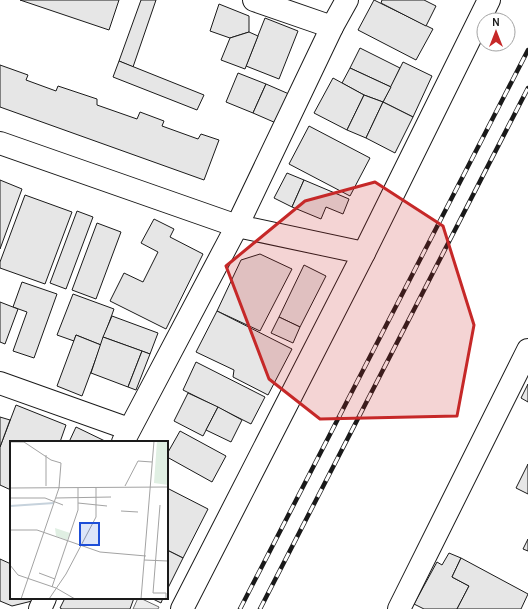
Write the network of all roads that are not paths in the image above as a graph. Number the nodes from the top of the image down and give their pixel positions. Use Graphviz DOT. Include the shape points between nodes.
graph roads {
  1 [pos="254,0"];
  2 [pos="347,0"];
  3 [pos="489,0"];
  4 [pos="332,27"];
  5 [pos="0,143"];
  6 [pos="237,226"];
  7 [pos="364,253"];
  8 [pos="528,350"];
  9 [pos="0,383"];
  10 [pos="126,435"];
  11 [pos="45,599"];
  12 [pos="40,609"];
  13 [pos="182,609"];
  14 [pos="399,609"];
  1 -- 4 [label="street"];
  2 -- 4 [label="street"];
  3 -- 7 [label="street"];
  4 -- 6 [label="street"];
  5 -- 6 [label="street"];
  6 -- 7 [label="street"];
  6 -- 10 [label="street"];
  7 -- 13 [label="street"];
  8 -- 14 [label="street"];
  9 -- 10 [label="street"];
  11 -- 12 [label="street"];
}
